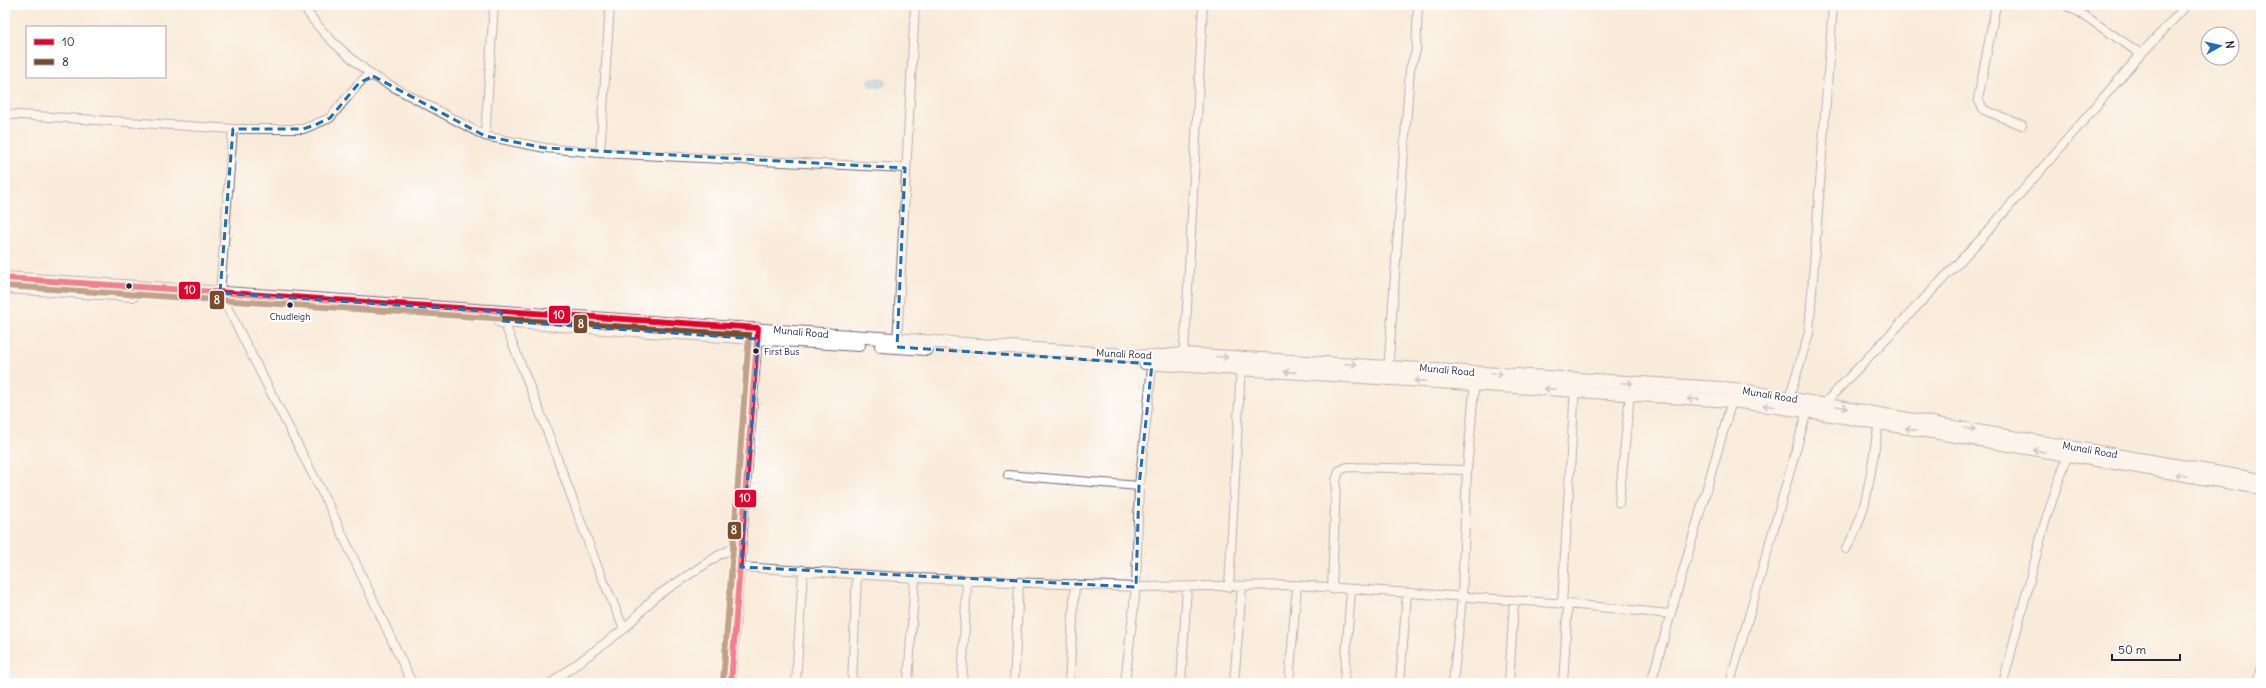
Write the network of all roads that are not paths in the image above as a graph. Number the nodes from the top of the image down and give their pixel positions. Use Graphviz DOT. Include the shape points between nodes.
graph roads {
  1 [pos="303,5"];
  2 [pos="494,5"];
  3 [pos="610,5"];
  4 [pos="915,5"];
  5 [pos="1203,5"];
  6 [pos="1418,5"];
  7 [pos="1833,5"];
  8 [pos="1996,5"];
  9 [pos="2065,5"];
  10 [pos="2187,5"];
  11 [pos="2141,54"];
  12 [pos="373,76"];
  13 [pos="5,114"];
  14 [pos="2022,125"];
  15 [pos="234,129"];
  16 [pos="486,136"];
  17 [pos="600,153"];
  18 [pos="905,168"];
  19 [pos="5,278"];
  20 [pos="5,287"];
  21 [pos="222,297"];
  22 [pos="502,317"];
  23 [pos="758,333"];
  24 [pos="897,343"];
  25 [pos="1183,354"];
  26 [pos="1153,360"];
  27 [pos="1241,364"];
  28 [pos="1388,366"];
  29 [pos="1387,378"];
  30 [pos="1476,378"];
  31 [pos="1575,385"];
  32 [pos="1735,389"];
  33 [pos="1630,394"];
  34 [pos="1732,401"];
  35 [pos="1787,403"];
  36 [pos="1824,404"];
  37 [pos="1811,412"];
  38 [pos="1879,423"];
  39 [pos="2069,451"];
  40 [pos="1467,470"];
  41 [pos="1008,474"];
  42 [pos="2261,480"];
  43 [pos="1139,486"];
  44 [pos="2261,488"];
  45 [pos="1619,503"];
  46 [pos="742,544"];
  47 [pos="1846,549"];
  48 [pos="740,567"];
  49 [pos="802,570"];
  50 [pos="857,574"];
  51 [pos="915,578"];
  52 [pos="967,580"];
  53 [pos="1019,582"];
  54 [pos="1075,584"];
  55 [pos="1297,585"];
  56 [pos="1229,586"];
  57 [pos="1242,586"];
  58 [pos="1136,587"];
  59 [pos="1186,587"];
  60 [pos="1332,589"];
  61 [pos="1351,590"];
  62 [pos="1407,593"];
  63 [pos="1462,598"];
  64 [pos="1514,601"];
  65 [pos="1565,604"];
  66 [pos="1670,614"];
  67 [pos="624,629"];
  68 [pos="2261,668"];
  69 [pos="412,683"];
  70 [pos="551,683"];
  71 [pos="731,683"];
  72 [pos="796,683"];
  73 [pos="852,683"];
  74 [pos="908,683"];
  75 [pos="962,683"];
  76 [pos="1014,683"];
  77 [pos="1069,683"];
  78 [pos="1125,683"];
  79 [pos="1181,683"];
  80 [pos="1234,683"];
  81 [pos="1289,683"];
  82 [pos="1344,683"];
  83 [pos="1400,683"];
  84 [pos="1454,683"];
  85 [pos="1509,683"];
  86 [pos="1563,683"];
  87 [pos="1651,683"];
  88 [pos="1730,683"];
  89 [pos="2003,683"];
  90 [pos="2257,683"];
  1 -- 12 [label="street" via="331,42"];
  2 -- 16 [label="street"];
  3 -- 17 [label="street"];
  4 -- 18 [label="street"];
  5 -- 25 [label="street"];
  6 -- 28 [label="street" via="1416,51 1410,69"];
  7 -- 35 [label="street" via="1809,334"];
  8 -- 14 [label="street" via="1978,99 1984,110"];
  9 -- 11 [label="street"];
  10 -- 11 [label="street"];
  11 -- 36 [label="street" via="1981,239"];
  12 -- 15 [label="street" via="366,77 359,83 330,118 316,125 303,129"];
  12 -- 16 [label="street"];
  13 -- 15 [label="street"];
  15 -- 21 [label="street"];
  16 -- 17 [label="street" via="545,148"];
  17 -- 18 [label="street"];
  18 -- 24 [label="street"];
  19 -- 21 [label="main road, Munali Road"];
  20 -- 21 [label="main road, Munali Road"];
  21 -- 22 [label="main road, Munali Road"];
  21 -- 69 [label="street" via="330,508"];
  22 -- 23 [label="main road, Munali Road"];
  22 -- 67 [label="street" via="546,425 596,563"];
  23 -- 24 [label="main road, Munali Road" via="884,339"];
  23 -- 46 [label="street"];
  24 -- 26 [label="main road, Munali Road"];
  25 -- 26 [label="main road, Munali Road"];
  25 -- 27 [label="main road, Munali Road, one-way"];
  26 -- 27 [label="main road, Munali Road"];
  26 -- 43 [label="street"];
  27 -- 28 [label="main road, Munali Road, one-way"];
  29 -- 27 [label="main road, Munali Road, one-way"];
  27 -- 56 [label="street"];
  28 -- 29 [label="street"];
  28 -- 30 [label="main road, Munali Road"];
  30 -- 29 [label="main road, Munali Road, one-way"];
  30 -- 31 [label="main road, Munali Road"];
  30 -- 40 [label="street"];
  31 -- 32 [label="main road, Munali Road, one-way"];
  31 -- 33 [label="main road, Munali Road"];
  31 -- 65 [label="street"];
  32 -- 34 [label="street"];
  32 -- 35 [label="main road, Munali Road"];
  34 -- 33 [label="main road, Munali Road, one-way"];
  33 -- 45 [label="street"];
  35 -- 34 [label="main road, Munali Road, one-way"];
  34 -- 66 [label="street"];
  35 -- 36 [label="main road, Munali Road"];
  35 -- 37 [label="main road, Munali Road"];
  36 -- 37 [label="street"];
  36 -- 39 [label="main road, Munali Road, one-way"];
  37 -- 38 [label="main road, Munali Road"];
  37 -- 88 [label="street"];
  39 -- 38 [label="main road, Munali Road, one-way"];
  38 -- 47 [label="street" via="1862,514"];
  39 -- 42 [label="main road, Munali Road"];
  44 -- 39 [label="main road, Munali Road, one-way"];
  39 -- 89 [label="street" via="2045,522"];
  40 -- 60 [label="street" via="1347,467 1339,471 1336,481"];
  40 -- 63 [label="street"];
  41 -- 43 [label="street"];
  43 -- 58 [label="street"];
  46 -- 48 [label="street"];
  46 -- 67 [label="street" via="718,555 655,597"];
  48 -- 49 [label="street"];
  48 -- 71 [label="street"];
  49 -- 50 [label="street"];
  49 -- 72 [label="street"];
  50 -- 51 [label="street"];
  50 -- 73 [label="street"];
  51 -- 52 [label="street"];
  51 -- 74 [label="street"];
  52 -- 53 [label="street"];
  52 -- 75 [label="street"];
  53 -- 54 [label="street"];
  53 -- 76 [label="street"];
  54 -- 58 [label="street"];
  54 -- 77 [label="street"];
  55 -- 57 [label="street"];
  55 -- 60 [label="street"];
  55 -- 81 [label="street"];
  56 -- 57 [label="street"];
  56 -- 59 [label="street"];
  57 -- 80 [label="street"];
  58 -- 59 [label="street"];
  58 -- 78 [label="street"];
  59 -- 79 [label="street"];
  60 -- 61 [label="street"];
  61 -- 62 [label="street"];
  61 -- 82 [label="street"];
  62 -- 63 [label="street"];
  62 -- 83 [label="street"];
  63 -- 64 [label="street"];
  63 -- 84 [label="street"];
  64 -- 65 [label="street"];
  64 -- 85 [label="street"];
  65 -- 66 [label="street"];
  65 -- 86 [label="street"];
  66 -- 87 [label="street"];
  67 -- 70 [label="street"];
  68 -- 90 [label="street"];
}
